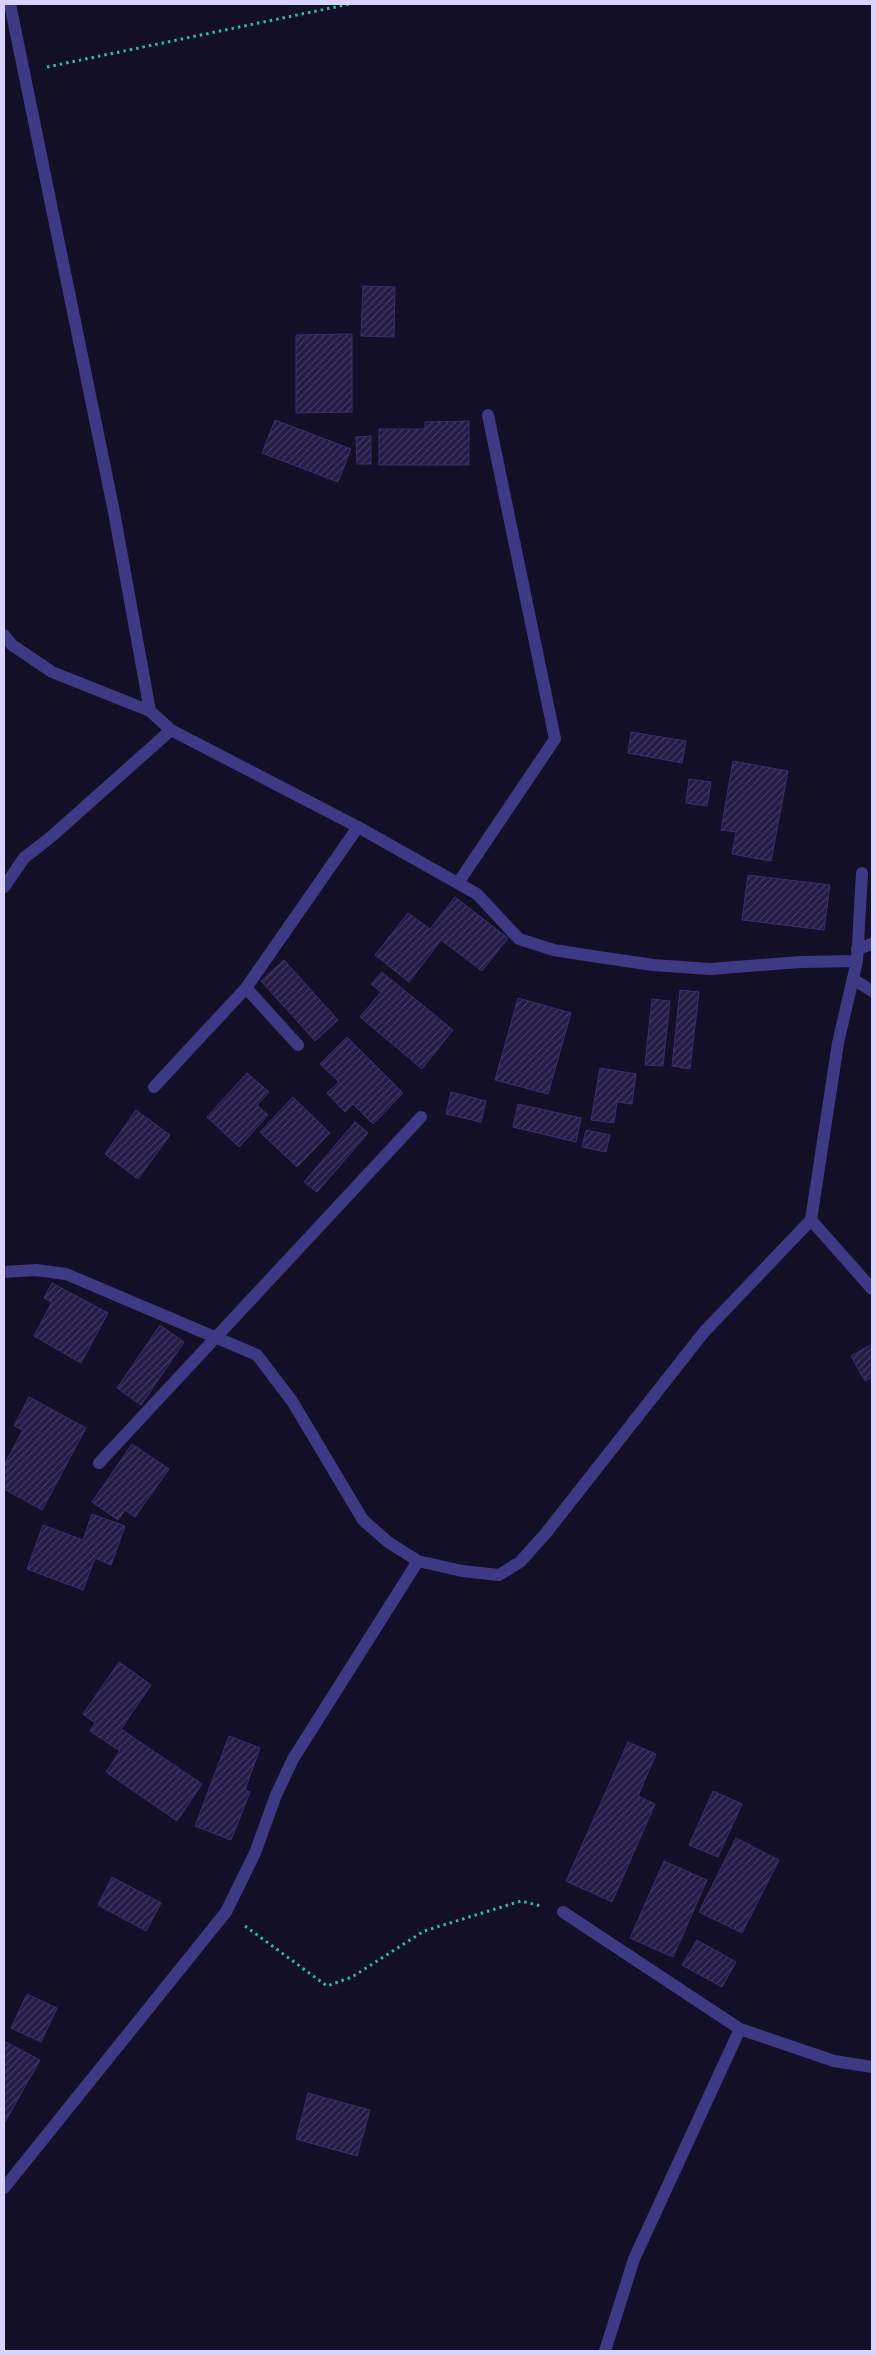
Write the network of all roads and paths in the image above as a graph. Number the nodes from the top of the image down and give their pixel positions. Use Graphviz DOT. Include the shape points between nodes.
graph roads {
  1 [pos="10,4"];
  2 [pos="350,4"];
  3 [pos="25,72"];
  4 [pos="488,415"];
  5 [pos="4,635"];
  6 [pos="150,711"];
  7 [pos="171,730"];
  8 [pos="358,827"];
  9 [pos="862,873"];
  10 [pos="458,883"];
  11 [pos="4,887"];
  12 [pos="872,944"];
  13 [pos="857,955"];
  14 [pos="853,979"];
  15 [pos="246,988"];
  16 [pos="872,992"];
  17 [pos="298,1046"];
  18 [pos="154,1087"];
  19 [pos="421,1117"];
  20 [pos="811,1220"];
  21 [pos="4,1272"];
  22 [pos="872,1288"];
  23 [pos="217,1338"];
  24 [pos="98,1463"];
  25 [pos="418,1561"];
  26 [pos="226,1912"];
  27 [pos="563,1912"];
  28 [pos="740,2029"];
  29 [pos="872,2068"];
  30 [pos="4,2188"];
  31 [pos="605,2351"];
  1 -- 3 [label="street"];
  2 -- 3 [label="path"];
  3 -- 6 [label="street" via="112,502"];
  4 -- 10 [label="street" via="555,739"];
  5 -- 6 [label="street" via="12,645 52,672"];
  6 -- 7 [label="street"];
  7 -- 8 [label="street"];
  7 -- 11 [label="street" via="24,858"];
  8 -- 10 [label="street"];
  8 -- 15 [label="street"];
  9 -- 13 [label="street"];
  10 -- 13 [label="street" via="477,894 519,939 554,950 653,965 710,969"];
  12 -- 13 [label="street"];
  13 -- 14 [label="street"];
  14 -- 16 [label="street"];
  14 -- 20 [label="street" via="838,1042"];
  15 -- 17 [label="street"];
  15 -- 18 [label="street"];
  19 -- 23 [label="street"];
  20 -- 22 [label="street"];
  20 -- 25 [label="street" via="704,1332 520,1562 499,1575"];
  21 -- 23 [label="street" via="36,1270 66,1274"];
  23 -- 24 [label="street"];
  23 -- 25 [label="street" via="257,1354 292,1401 364,1520 388,1542"];
  25 -- 26 [label="street" via="293,1759 255,1853"];
  26 -- 27 [label="path" via="327,1986 352,1976 424,1931 521,1901"];
  26 -- 30 [label="street"];
  27 -- 28 [label="street"];
  28 -- 29 [label="street" via="834,2061"];
  28 -- 31 [label="street" via="634,2259"];
}
